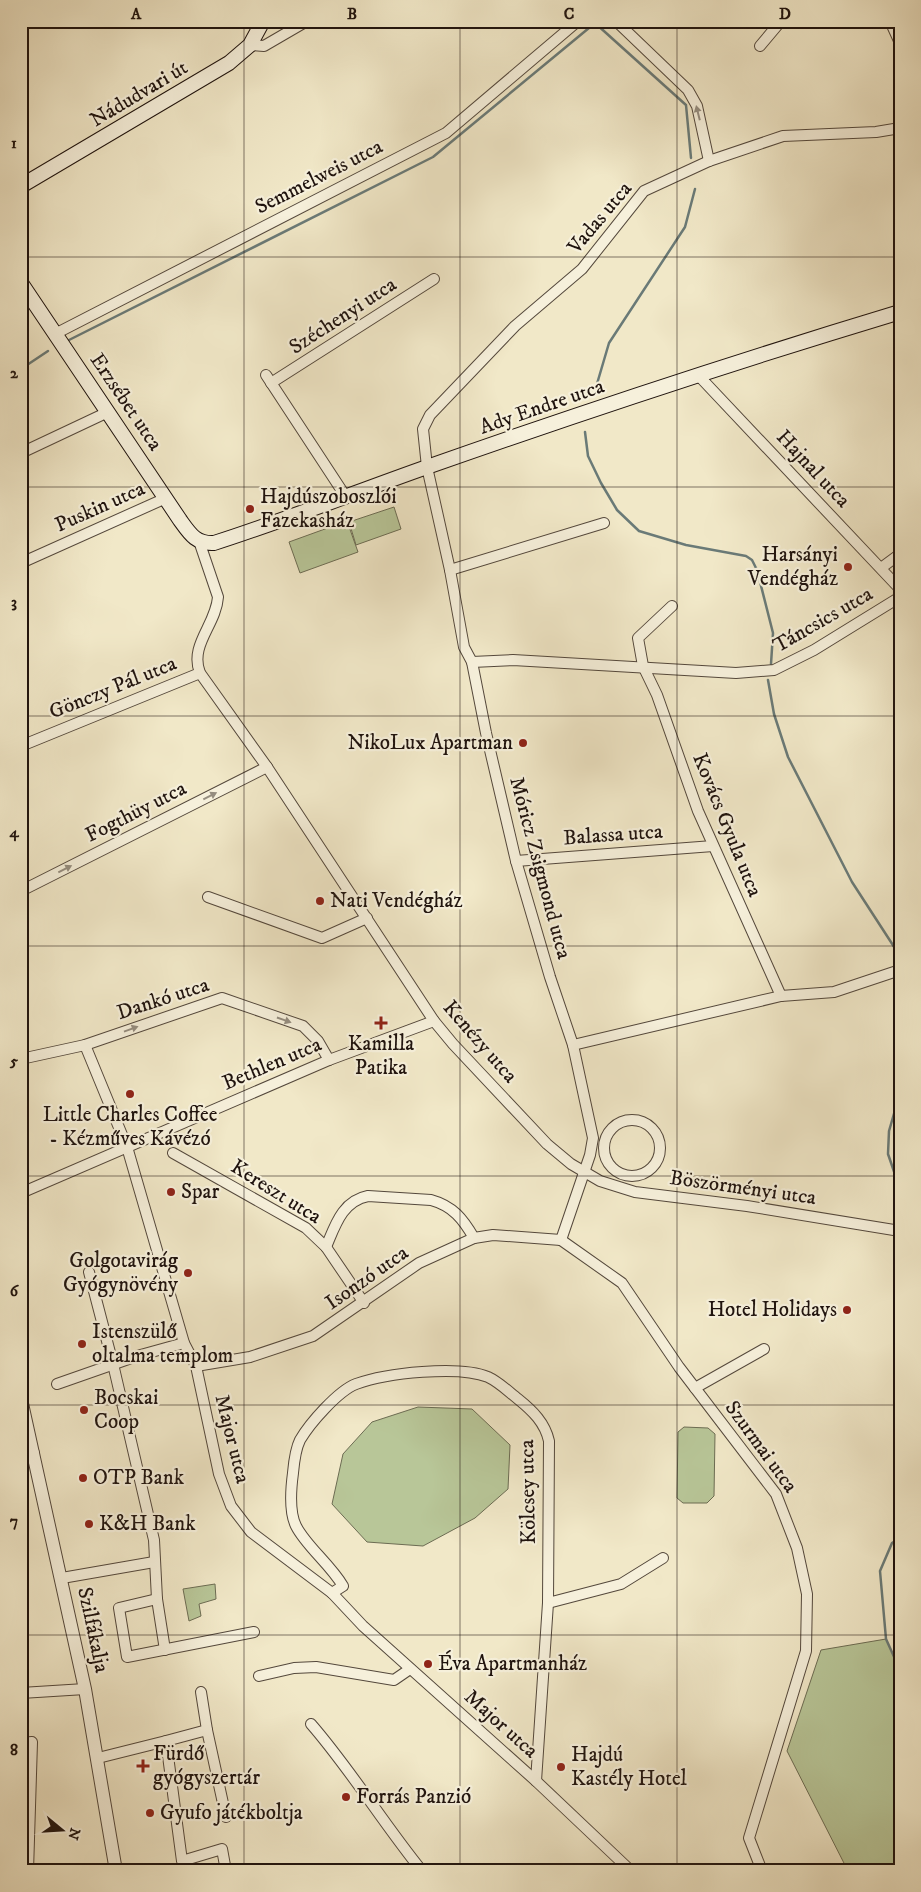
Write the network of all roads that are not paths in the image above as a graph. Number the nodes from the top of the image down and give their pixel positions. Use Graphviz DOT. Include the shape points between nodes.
graph roads {
  1 [pos="262,21"];
  2 [pos="308,21"];
  3 [pos="578,21"];
  4 [pos="616,21"];
  5 [pos="781,21"];
  6 [pos="890,21"];
  7 [pos="900,43"];
  8 [pos="250,45"];
  9 [pos="760,46"];
  10 [pos="900,128"];
  11 [pos="709,161"];
  12 [pos="21,186"];
  13 [pos="434,279"];
  14 [pos="21,283"];
  15 [pos="900,312"];
  16 [pos="55,334"];
  17 [pos="698,375"];
  18 [pos="108,412"];
  19 [pos="21,453"];
  20 [pos="427,467"];
  21 [pos="346,497"];
  22 [pos="166,498"];
  23 [pos="604,523"];
  24 [pos="198,541"];
  25 [pos="900,554"];
  26 [pos="21,563"];
  27 [pos="881,568"];
  28 [pos="450,570"];
  29 [pos="900,589"];
  30 [pos="900,597"];
  31 [pos="672,606"];
  32 [pos="472,662"];
  33 [pos="643,666"];
  34 [pos="200,673"];
  35 [pos="21,746"];
  36 [pos="267,767"];
  37 [pos="712,846"];
  38 [pos="516,861"];
  39 [pos="21,891"];
  40 [pos="208,897"];
  41 [pos="367,918"];
  42 [pos="897,971"];
  43 [pos="782,996"];
  44 [pos="434,1021"];
  45 [pos="85,1045"];
  46 [pos="573,1045"];
  47 [pos="21,1059"];
  48 [pos="329,1060"];
  49 [pos="593,1138"];
  50 [pos="605,1140"];
  51 [pos="127,1147"];
  52 [pos="172,1153"];
  53 [pos="584,1173"];
  54 [pos="21,1193"];
  55 [pos="900,1231"];
  56 [pos="474,1238"];
  57 [pos="561,1240"];
  58 [pos="326,1247"];
  59 [pos="89,1272"];
  60 [pos="364,1303"];
  61 [pos="184,1343"];
  62 [pos="764,1349"];
  63 [pos="113,1364"];
  64 [pos="196,1366"];
  65 [pos="57,1384"];
  66 [pos="695,1388"];
  67 [pos="21,1399"];
  68 [pos="34,1452"];
  69 [pos="21,1456"];
  70 [pos="663,1558"];
  71 [pos="154,1562"];
  72 [pos="62,1578"];
  73 [pos="332,1593"];
  74 [pos="157,1599"];
  75 [pos="548,1603"];
  76 [pos="254,1632"];
  77 [pos="165,1650"];
  78 [pos="410,1669"];
  79 [pos="259,1676"];
  80 [pos="85,1690"];
  81 [pos="201,1692"];
  82 [pos="21,1693"];
  83 [pos="311,1724"];
  84 [pos="207,1730"];
  85 [pos="166,1741"];
  86 [pos="21,1743"];
  87 [pos="98,1758"];
  88 [pos="536,1781"];
  89 [pos="226,1818"];
  90 [pos="183,1866"];
  91 [pos="28,1871"];
  92 [pos="116,1871"];
  93 [pos="226,1871"];
  94 [pos="422,1871"];
  95 [pos="631,1871"];
  96 [pos="762,1871"];
  1 -- 8 [label="main road, Nádudvari út"];
  2 -- 8 [label="street" via="264,46"];
  3 -- 16 [label="street, Semmelweis utca" via="446,133"];
  11 -- 4 [label="street, one-way" via="697,106 688,90"];
  5 -- 9 [label="street"];
  6 -- 7 [label="street"];
  8 -- 12 [label="main road, Nádudvari út" via="229,63"];
  10 -- 11 [label="street, Vadas utca" via="783,136"];
  11 -- 20 [label="street, Vadas utca" via="644,191 582,269 515,326 430,415 423,433"];
  13 -- 21 [label="street, Széchenyi utca" via="268,379"];
  14 -- 16 [label="main road, Erzsébet utca"];
  15 -- 17 [label="main road, Ady Endre utca"];
  16 -- 18 [label="main road, Erzsébet utca"];
  17 -- 20 [label="main road, Ady Endre utca"];
  17 -- 27 [label="street, Hajnal utca"];
  18 -- 19 [label="street"];
  18 -- 22 [label="main road, Erzsébet utca"];
  20 -- 21 [label="main road, Ady Endre utca"];
  20 -- 28 [label="street, Móricz Zsigmond utca"];
  21 -- 24 [label="main road, Ady Endre utca" via="214,543"];
  22 -- 24 [label="main road, Erzsébet utca"];
  22 -- 26 [label="street, Puskin utca"];
  23 -- 28 [label="street"];
  24 -- 34 [label="street, Gönczy Pál utca" via="218,597 197,652"];
  25 -- 27 [label="street"];
  27 -- 29 [label="street, Hajnal utca"];
  28 -- 32 [label="street, Móricz Zsigmond utca" via="464,647"];
  30 -- 33 [label="street, Táncsics utca" via="814,650 774,670 736,673"];
  31 -- 33 [label="street" via="638,638"];
  32 -- 33 [label="street, Táncsics utca" via="513,660"];
  32 -- 38 [label="street, Móricz Zsigmond utca"];
  33 -- 37 [label="street, Kovács Gyula utca" via="657,695"];
  34 -- 35 [label="street, Gönczy Pál utca"];
  34 -- 36 [label="street, Kenézy utca"];
  39 -- 36 [label="street, Fogthüy utca, one-way"];
  36 -- 41 [label="street, Kenézy utca"];
  37 -- 38 [label="street, Balassa utca"];
  37 -- 43 [label="street, Kovács Gyula utca"];
  38 -- 46 [label="street, Móricz Zsigmond utca"];
  40 -- 41 [label="street" via="322,938"];
  41 -- 44 [label="street, Kenézy utca"];
  42 -- 43 [label="street" via="834,992"];
  43 -- 46 [label="street"];
  44 -- 48 [label="street, Bethlen utca"];
  44 -- 53 [label="street, Kenézy utca" via="547,1144"];
  45 -- 47 [label="street, Dankó utca"];
  45 -- 48 [label="street, Dankó utca, one-way" via="222,998 303,1026 318,1041"];
  45 -- 51 [label="street"];
  46 -- 49 [label="street, Móricz Zsigmond utca"];
  48 -- 51 [label="street, Bethlen utca"];
  49 -- 50 [label="street"];
  49 -- 53 [label="street, Móricz Zsigmond utca"];
  50 -- 50 [label="street" via="609,1131 621,1122 640,1121 655,1133 659,1156 655,1165 645,1173 623,1175 607,1161"];
  51 -- 54 [label="street, Bethlen utca"];
  51 -- 61 [label="street, Major utca"];
  52 -- 58 [label="street, Kereszt utca" via="292,1219"];
  53 -- 55 [label="street, Böszörményi utca" via="635,1192"];
  53 -- 57 [label="street, Móricz Zsigmond utca"];
  56 -- 57 [label="street, Isonzó utca" via="493,1235"];
  56 -- 58 [label="street" via="464,1221 440,1203 368,1196 358,1198 345,1208"];
  56 -- 60 [label="street, Isonzó utca" via="419,1263"];
  57 -- 66 [label="street, Szurmai utca" via="622,1283"];
  58 -- 60 [label="street, Kereszt utca"];
  59 -- 63 [label="street"];
  60 -- 64 [label="street, Isonzó utca" via="326,1330 300,1342 250,1357"];
  61 -- 63 [label="street"];
  61 -- 64 [label="street, Major utca"];
  62 -- 66 [label="street"];
  63 -- 65 [label="street"];
  63 -- 71 [label="street" via="154,1540"];
  64 -- 73 [label="street, Major utca" via="219,1474 231,1506 251,1532"];
  66 -- 96 [label="street, Szurmai utca" via="776,1494 798,1548 807,1594 806,1651 749,1838"];
  67 -- 68 [label="street, Szilfákalja"];
  68 -- 69 [label="street"];
  68 -- 72 [label="street, Szilfákalja"];
  70 -- 75 [label="street" via="621,1584"];
  71 -- 72 [label="street"];
  71 -- 74 [label="street"];
  72 -- 80 [label="street, Szilfákalja"];
  73 -- 75 [label="street, Kölcsey utca" via="342,1586 335,1572 296,1526 292,1509 294,1457 300,1440 339,1395 356,1384 421,1372 468,1373 488,1377 524,1404 546,1428 549,1441"];
  73 -- 78 [label="street, Major utca"];
  74 -- 77 [label="street"];
  74 -- 77 [label="street" via="119,1608 127,1657"];
  75 -- 88 [label="street, Kölcsey utca"];
  76 -- 77 [label="street"];
  78 -- 79 [label="street" via="394,1680 316,1667"];
  78 -- 88 [label="street, Major utca"];
  80 -- 82 [label="street"];
  80 -- 87 [label="street, Szilfákalja"];
  81 -- 84 [label="street"];
  83 -- 94 [label="street" via="341,1758"];
  84 -- 85 [label="street"];
  84 -- 89 [label="street"];
  85 -- 87 [label="street"];
  85 -- 90 [label="street"];
  86 -- 91 [label="street" via="32,1742"];
  87 -- 92 [label="street, Szilfákalja"];
  88 -- 95 [label="street, Major utca"];
  90 -- 93 [label="street" via="222,1849"];
}
